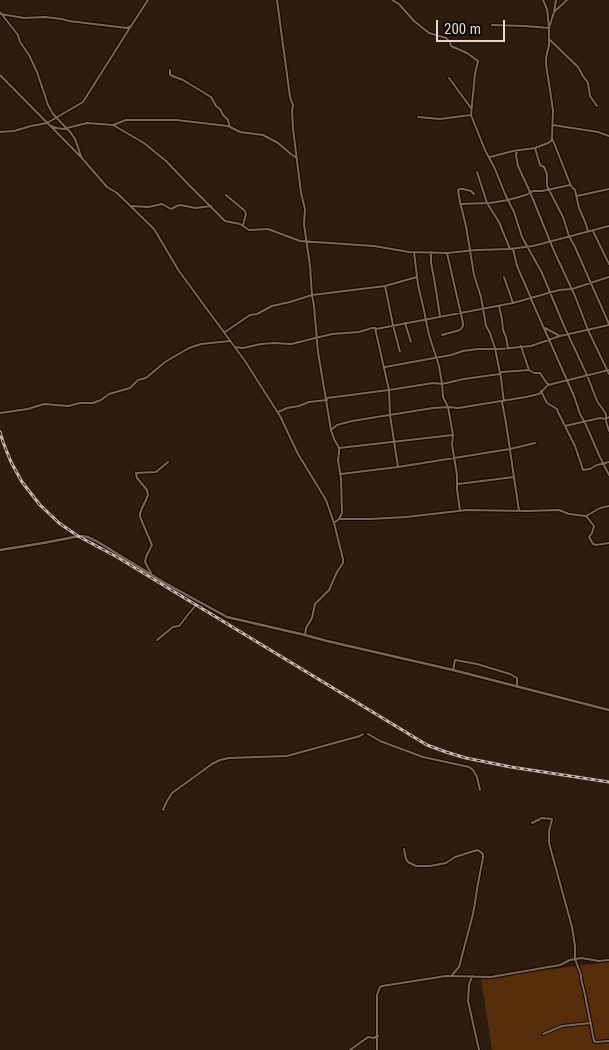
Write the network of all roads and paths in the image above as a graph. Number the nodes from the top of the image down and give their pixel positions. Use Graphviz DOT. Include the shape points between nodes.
graph roads {
  1 [pos="148,0"];
  2 [pos="277,0"];
  3 [pos="392,0"];
  4 [pos="543,0"];
  5 [pos="556,0"];
  6 [pos="568,0"];
  7 [pos="554,12"];
  8 [pos="0,13"];
  9 [pos="492,25"];
  10 [pos="131,26"];
  11 [pos="549,28"];
  12 [pos="549,39"];
  13 [pos="170,70"];
  14 [pos="0,75"];
  15 [pos="448,78"];
  16 [pos="597,106"];
  17 [pos="471,108"];
  18 [pos="471,115"];
  19 [pos="418,117"];
  20 [pos="57,118"];
  21 [pos="47,123"];
  22 [pos="112,125"];
  23 [pos="553,125"];
  24 [pos="230,127"];
  25 [pos="68,128"];
  26 [pos="0,132"];
  27 [pos="609,136"];
  28 [pos="552,138"];
  29 [pos="535,148"];
  30 [pos="518,150"];
  31 [pos="81,157"];
  32 [pos="489,157"];
  33 [pos="297,158"];
  34 [pos="477,172"];
  35 [pos="570,185"];
  36 [pos="609,189"];
  37 [pos="549,190"];
  38 [pos="530,192"];
  39 [pos="474,194"];
  40 [pos="226,195"];
  41 [pos="577,196"];
  42 [pos="508,200"];
  43 [pos="487,203"];
  44 [pos="460,204"];
  45 [pos="132,206"];
  46 [pos="211,206"];
  47 [pos="242,225"];
  48 [pos="609,226"];
  49 [pos="593,231"];
  50 [pos="588,232"];
  51 [pos="569,236"];
  52 [pos="550,241"];
  53 [pos="306,242"];
  54 [pos="527,246"];
  55 [pos="511,249"];
  56 [pos="470,251"];
  57 [pos="414,252"];
  58 [pos="430,252"];
  59 [pos="447,253"];
  60 [pos="609,264"];
  61 [pos="417,277"];
  62 [pos="504,277"];
  63 [pos="609,277"];
  64 [pos="591,283"];
  65 [pos="385,286"];
  66 [pos="572,289"];
  67 [pos="550,292"];
  68 [pos="312,295"];
  69 [pos="531,298"];
  70 [pos="513,303"];
  71 [pos="498,305"];
  72 [pos="484,308"];
  73 [pos="461,312"];
  74 [pos="440,317"];
  75 [pos="426,319"];
  76 [pos="405,323"];
  77 [pos="392,325"];
  78 [pos="609,325"];
  79 [pos="543,327"];
  80 [pos="376,329"];
  81 [pos="588,330"];
  82 [pos="224,332"];
  83 [pos="442,335"];
  84 [pos="568,335"];
  85 [pos="560,336"];
  86 [pos="316,338"];
  87 [pos="549,340"];
  88 [pos="230,342"];
  89 [pos="411,342"];
  90 [pos="234,346"];
  91 [pos="521,346"];
  92 [pos="495,348"];
  93 [pos="508,348"];
  94 [pos="400,352"];
  95 [pos="435,358"];
  96 [pos="385,367"];
  97 [pos="529,370"];
  98 [pos="608,370"];
  99 [pos="500,374"];
  100 [pos="609,374"];
  101 [pos="587,375"];
  102 [pos="567,380"];
  103 [pos="442,384"];
  104 [pos="549,385"];
  105 [pos="389,390"];
  106 [pos="541,391"];
  107 [pos="326,399"];
  108 [pos="503,401"];
  109 [pos="448,407"];
  110 [pos="278,412"];
  111 [pos="0,413"];
  112 [pos="390,415"];
  113 [pos="607,418"];
  114 [pos="584,422"];
  115 [pos="565,426"];
  116 [pos="331,430"];
  117 [pos="609,431"];
  118 [pos="452,435"];
  119 [pos="394,442"];
  120 [pos="535,443"];
  121 [pos="339,448"];
  122 [pos="510,449"];
  123 [pos="454,458"];
  124 [pos="168,462"];
  125 [pos="609,462"];
  126 [pos="603,464"];
  127 [pos="398,467"];
  128 [pos="341,474"];
  129 [pos="609,475"];
  130 [pos="514,476"];
  131 [pos="458,484"];
  132 [pos="609,506"];
  133 [pos="460,511"];
  134 [pos="519,511"];
  135 [pos="586,516"];
  136 [pos="339,519"];
  137 [pos="334,523"];
  138 [pos="609,543"];
  139 [pos="0,550"];
  140 [pos="151,574"];
  141 [pos="195,606"];
  142 [pos="305,635"];
  143 [pos="158,640"];
  144 [pos="453,670"];
  145 [pos="517,687"];
  146 [pos="609,710"];
  147 [pos="363,734"];
  148 [pos="368,734"];
  149 [pos="480,790"];
  150 [pos="164,810"];
  151 [pos="532,823"];
  152 [pos="404,848"];
  153 [pos="576,959"];
  154 [pos="609,960"];
  155 [pos="452,975"];
  156 [pos="472,976"];
  157 [pos="591,1023"];
  158 [pos="543,1034"];
  159 [pos="378,1036"];
  160 [pos="609,1041"];
  161 [pos="350,1050"];
  162 [pos="377,1050"];
  163 [pos="479,1050"];
  1 -- 10 [label="street"];
  2 -- 33 [label="street" via="293,105"];
  3 -- 17 [label="street" via="429,33 446,38 451,46 478,61"];
  4 -- 11 [label="street"];
  5 -- 7 [label="street"];
  6 -- 7 [label="street"];
  7 -- 11 [label="street"];
  8 -- 10 [label="street" via="24,18 45,17"];
  8 -- 20 [label="street" via="29,54 48,105"];
  9 -- 11 [label="street"];
  10 -- 20 [label="street" via="84,102"];
  11 -- 12 [label="street"];
  12 -- 16 [label="street" via="578,67"];
  12 -- 23 [label="street" via="546,64"];
  13 -- 24 [label="street" via="170,75 211,97"];
  14 -- 21 [label="street"];
  15 -- 17 [label="street"];
  17 -- 18 [label="street"];
  18 -- 19 [label="street"];
  18 -- 32 [label="street"];
  20 -- 21 [label="street"];
  20 -- 25 [label="street"];
  21 -- 25 [label="street" via="57,128"];
  21 -- 26 [label="street"];
  21 -- 31 [label="street"];
  22 -- 24 [label="street" via="126,120 176,120"];
  22 -- 25 [label="street" via="87,123"];
  22 -- 46 [label="street" via="166,160"];
  23 -- 27 [label="street"];
  23 -- 28 [label="street"];
  24 -- 33 [label="street" via="240,132 263,135"];
  25 -- 31 [label="street"];
  28 -- 29 [label="street" via="548,144"];
  28 -- 35 [label="street"];
  29 -- 30 [label="street"];
  29 -- 37 [label="street" via="540,165 547,174"];
  30 -- 32 [label="street"];
  30 -- 38 [label="street" via="518,166"];
  31 -- 45 [label="street" via="107,187"];
  32 -- 42 [label="street"];
  33 -- 53 [label="street" via="305,209"];
  34 -- 43 [label="street"];
  35 -- 37 [label="street"];
  35 -- 41 [label="street"];
  36 -- 41 [label="street"];
  37 -- 38 [label="street"];
  37 -- 51 [label="street"];
  38 -- 42 [label="street"];
  38 -- 52 [label="street"];
  39 -- 44 [label="street" via="460,189"];
  40 -- 47 [label="street" via="245,211"];
  41 -- 50 [label="street"];
  42 -- 43 [label="street"];
  42 -- 54 [label="street"];
  43 -- 44 [label="street"];
  43 -- 55 [label="street"];
  44 -- 56 [label="street"];
  45 -- 46 [label="street" via="148,208 162,204 171,209 180,205"];
  45 -- 82 [label="street" via="157,232 179,271"];
  46 -- 47 [label="street" via="226,221"];
  47 -- 53 [label="street" via="249,230 268,229"];
  48 -- 49 [label="street"];
  49 -- 50 [label="street"];
  49 -- 60 [label="street"];
  50 -- 51 [label="street"];
  51 -- 52 [label="street"];
  51 -- 64 [label="street"];
  52 -- 54 [label="street"];
  52 -- 66 [label="street"];
  53 -- 57 [label="street"];
  53 -- 68 [label="street"];
  54 -- 55 [label="street"];
  54 -- 67 [label="street"];
  55 -- 56 [label="street"];
  55 -- 69 [label="street"];
  56 -- 59 [label="street"];
  56 -- 72 [label="street"];
  57 -- 58 [label="street"];
  57 -- 61 [label="street"];
  58 -- 59 [label="street"];
  58 -- 74 [label="street"];
  59 -- 73 [label="street"];
  61 -- 65 [label="street"];
  61 -- 75 [label="street"];
  62 -- 70 [label="street"];
  63 -- 64 [label="street"];
  64 -- 66 [label="street"];
  64 -- 78 [label="street"];
  65 -- 68 [label="street"];
  65 -- 77 [label="street"];
  66 -- 67 [label="street"];
  66 -- 81 [label="street"];
  67 -- 69 [label="street"];
  67 -- 84 [label="street"];
  68 -- 82 [label="street" via="250,315"];
  68 -- 86 [label="street"];
  69 -- 70 [label="street"];
  69 -- 79 [label="street"];
  70 -- 71 [label="street"];
  71 -- 72 [label="street"];
  71 -- 93 [label="street"];
  72 -- 73 [label="street"];
  72 -- 92 [label="street" via="486,326"];
  73 -- 74 [label="street"];
  73 -- 83 [label="street" via="461,329"];
  74 -- 75 [label="street"];
  75 -- 76 [label="street"];
  75 -- 95 [label="street"];
  76 -- 77 [label="street"];
  76 -- 89 [label="street"];
  77 -- 80 [label="street"];
  77 -- 94 [label="street"];
  78 -- 81 [label="street"];
  79 -- 85 [label="street"];
  79 -- 87 [label="street"];
  80 -- 86 [label="street"];
  80 -- 96 [label="street"];
  81 -- 84 [label="street"];
  81 -- 98 [label="street"];
  82 -- 88 [label="street"];
  84 -- 85 [label="street"];
  84 -- 101 [label="street"];
  85 -- 87 [label="street"];
  86 -- 90 [label="street" via="291,344"];
  86 -- 107 [label="street"];
  87 -- 91 [label="street"];
  87 -- 102 [label="street"];
  88 -- 90 [label="street"];
  88 -- 111 [label="street" via="189,348 130,388 93,403 44,404"];
  90 -- 110 [label="street"];
  91 -- 93 [label="street"];
  91 -- 97 [label="street"];
  92 -- 93 [label="street"];
  92 -- 95 [label="street"];
  92 -- 99 [label="street"];
  95 -- 96 [label="street"];
  95 -- 103 [label="street"];
  96 -- 105 [label="street"];
  97 -- 99 [label="street"];
  97 -- 104 [label="street" via="540,373"];
  98 -- 100 [label="street"];
  98 -- 101 [label="street"];
  99 -- 103 [label="street"];
  99 -- 108 [label="street"];
  101 -- 102 [label="street"];
  101 -- 113 [label="street"];
  102 -- 104 [label="street"];
  102 -- 114 [label="street"];
  103 -- 105 [label="street"];
  103 -- 109 [label="street"];
  104 -- 106 [label="street"];
  105 -- 107 [label="street"];
  105 -- 112 [label="street"];
  106 -- 108 [label="street"];
  106 -- 115 [label="street" via="547,403 557,409"];
  107 -- 110 [label="street"];
  107 -- 116 [label="street"];
  108 -- 109 [label="street"];
  108 -- 122 [label="street"];
  109 -- 112 [label="street"];
  109 -- 118 [label="street"];
  110 -- 137 [label="street" via="298,454 326,500"];
  112 -- 116 [label="street" via="344,423"];
  112 -- 119 [label="street"];
  113 -- 114 [label="street"];
  113 -- 117 [label="street"];
  114 -- 115 [label="street"];
  114 -- 126 [label="street"];
  115 -- 126 [label="street" via="583,470"];
  116 -- 121 [label="street"];
  118 -- 119 [label="street"];
  118 -- 123 [label="street"];
  119 -- 121 [label="street"];
  119 -- 127 [label="street"];
  120 -- 122 [label="street"];
  121 -- 128 [label="street"];
  122 -- 123 [label="street"];
  122 -- 130 [label="street"];
  123 -- 127 [label="street"];
  123 -- 131 [label="street"];
  124 -- 140 [label="street" via="156,472 136,473 148,495 140,517 152,545 145,562"];
  125 -- 126 [label="street"];
  126 -- 129 [label="street"];
  127 -- 128 [label="street"];
  128 -- 136 [label="street" via="342,513"];
  130 -- 131 [label="street"];
  130 -- 134 [label="street"];
  131 -- 133 [label="street"];
  132 -- 135 [label="street"];
  133 -- 134 [label="street"];
  133 -- 136 [label="street"];
  134 -- 135 [label="street" via="559,510"];
  135 -- 138 [label="street" via="594,526 589,537 593,544"];
  136 -- 137 [label="street"];
  137 -- 142 [label="street" via="342,563 329,590 315,604"];
  139 -- 140 [label="street" via="88,537"];
  140 -- 142 [label="street" via="227,617"];
  141 -- 143 [label="street" via="179,626"];
  142 -- 144 [label="street"];
  144 -- 145 [label="street"];
  144 -- 145 [label="street" via="455,660 477,664 517,678"];
  145 -- 146 [label="street"];
  147 -- 150 [label="street" via="287,756 220,760 172,793"];
  148 -- 149 [label="street" via="380,742 423,757 468,767 477,777"];
  151 -- 153 [label="street" via="542,818 552,819 549,843 572,927"];
  152 -- 155 [label="street" via="408,862 416,866 439,865 478,850 483,854 468,933 459,966"];
  153 -- 154 [label="street"];
  153 -- 156 [label="street" via="560,965 496,976"];
  153 -- 157 [label="street"];
  155 -- 156 [label="street"];
  155 -- 159 [label="street" via="380,987 377,995"];
  156 -- 163 [label="street" via="468,985 468,1001"];
  157 -- 158 [label="street" via="562,1026"];
  157 -- 160 [label="street" via="594,1041"];
  159 -- 161 [label="street" via="368,1037"];
  159 -- 162 [label="street"];
}
